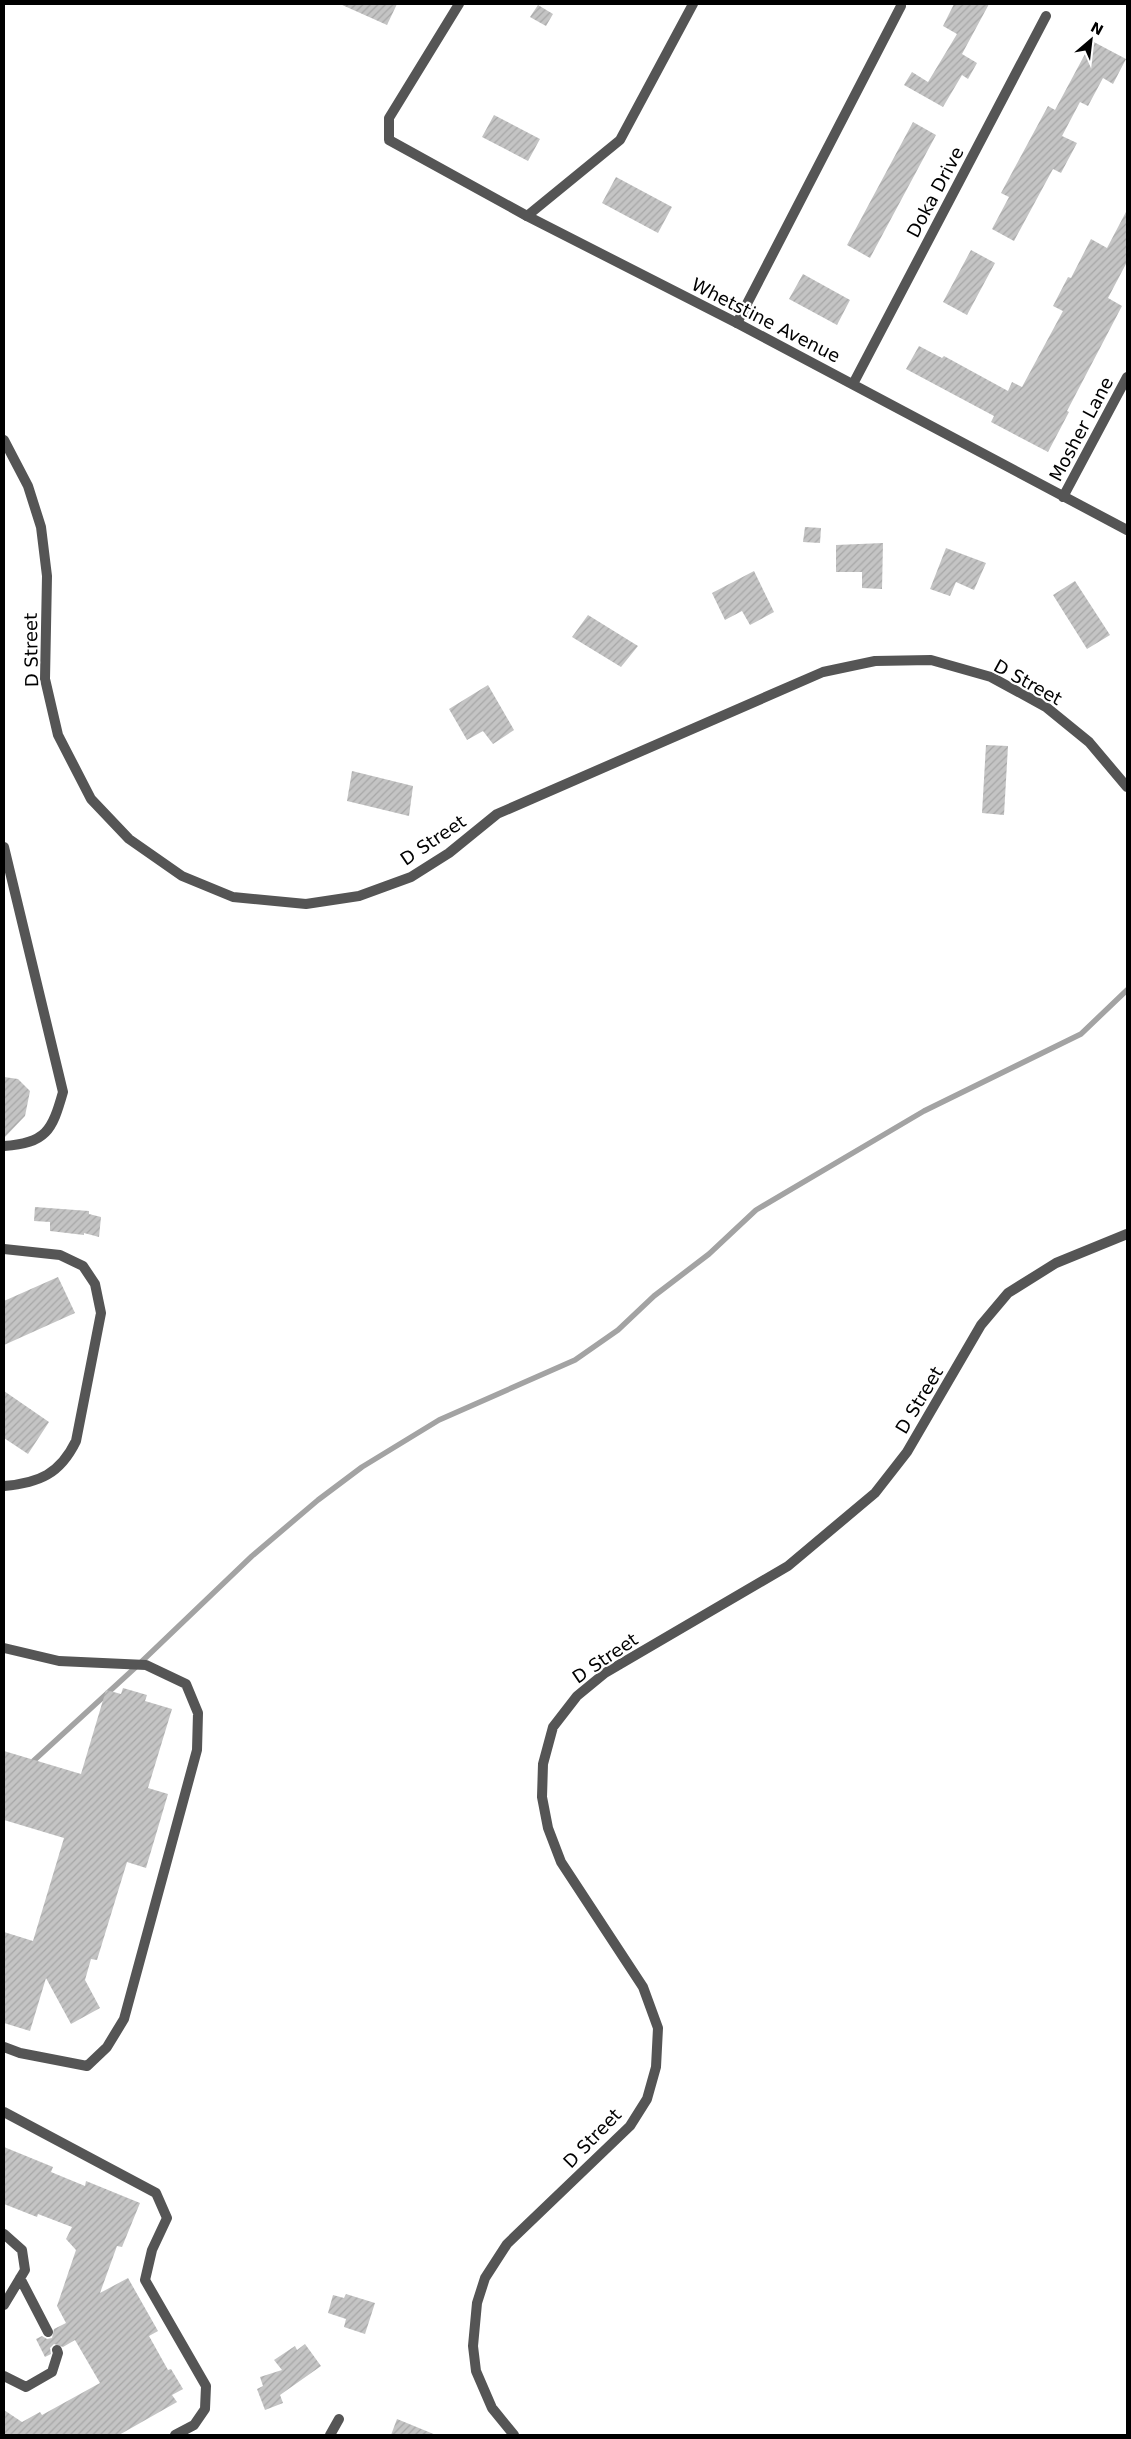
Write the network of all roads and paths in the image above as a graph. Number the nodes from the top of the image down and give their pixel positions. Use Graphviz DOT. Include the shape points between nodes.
graph roads {
  1 [pos="459,4"];
  2 [pos="693,4"];
  3 [pos="901,6"];
  4 [pos="1046,16"];
  5 [pos="527,216"];
  6 [pos="737,323"];
  7 [pos="1127,378"];
  8 [pos="853,384"];
  9 [pos="4,440"];
  10 [pos="1063,497"];
  11 [pos="1127,530"];
  12 [pos="1127,787"];
  13 [pos="4,846"];
  14 [pos="4,1146"];
  15 [pos="1127,1234"];
  16 [pos="4,1249"];
  17 [pos="4,1486"];
  18 [pos="4,1648"];
  19 [pos="4,2047"];
  20 [pos="4,2112"];
  21 [pos="4,2234"];
  22 [pos="20,2278"];
  23 [pos="4,2305"];
  24 [pos="48,2332"];
  25 [pos="57,2350"];
  26 [pos="4,2376"];
  27 [pos="339,2419"];
  28 [pos="175,2435"];
  29 [pos="330,2435"];
  30 [pos="514,2435"];
  1 -- 5 [label="street, Whetstine Avenue" via="389,118 389,140"];
  2 -- 5 [label="street" via="620,140"];
  3 -- 6 [label="street"];
  4 -- 8 [label="street, Doka Drive"];
  5 -- 6 [label="street, Whetstine Avenue"];
  6 -- 8 [label="street, Whetstine Avenue"];
  7 -- 10 [label="street, Mosher Lane"];
  8 -- 10 [label="street, Whetstine Avenue"];
  9 -- 12 [label="street, D Street" via="28,486 41,527 47,576 45,679 58,735 91,799 129,839 182,876 233,896 306,904 359,896 411,877 450,853 497,814 823,672 875,661 930,660 991,677 1046,707 1089,742"];
  10 -- 11 [label="street, Whetstine Avenue"];
  13 -- 14 [label="street" via="63,1092 55,1120 41,1138"];
  15 -- 30 [label="street, D Street" via="1056,1263 1008,1293 981,1325 907,1452 875,1493 788,1566 605,1673 577,1696 554,1727 543,1764 542,1797 548,1828 561,1862 644,1987 658,2028 656,2067 647,2099 630,2126 507,2244 485,2278 477,2303 472,2346 476,2371 492,2408"];
  16 -- 17 [label="street" via="60,1255 83,1266 95,1284 101,1313 76,1441 68,1458 51,1474 27,1484"];
  18 -- 19 [label="street" via="59,1661 146,1666 186,1684 198,1713 197,1750 124,2018 112,2040 87,2066"];
  20 -- 28 [label="street" via="156,2193 167,2218 152,2250 144,2280 206,2386 206,2409 194,2425"];
  21 -- 22 [label="street" via="22,2250 25,2270"];
  22 -- 23 [label="street"];
  22 -- 24 [label="street"];
  25 -- 26 [label="street" via="52,2372 26,2387"];
  27 -- 29 [label="street"];
}
